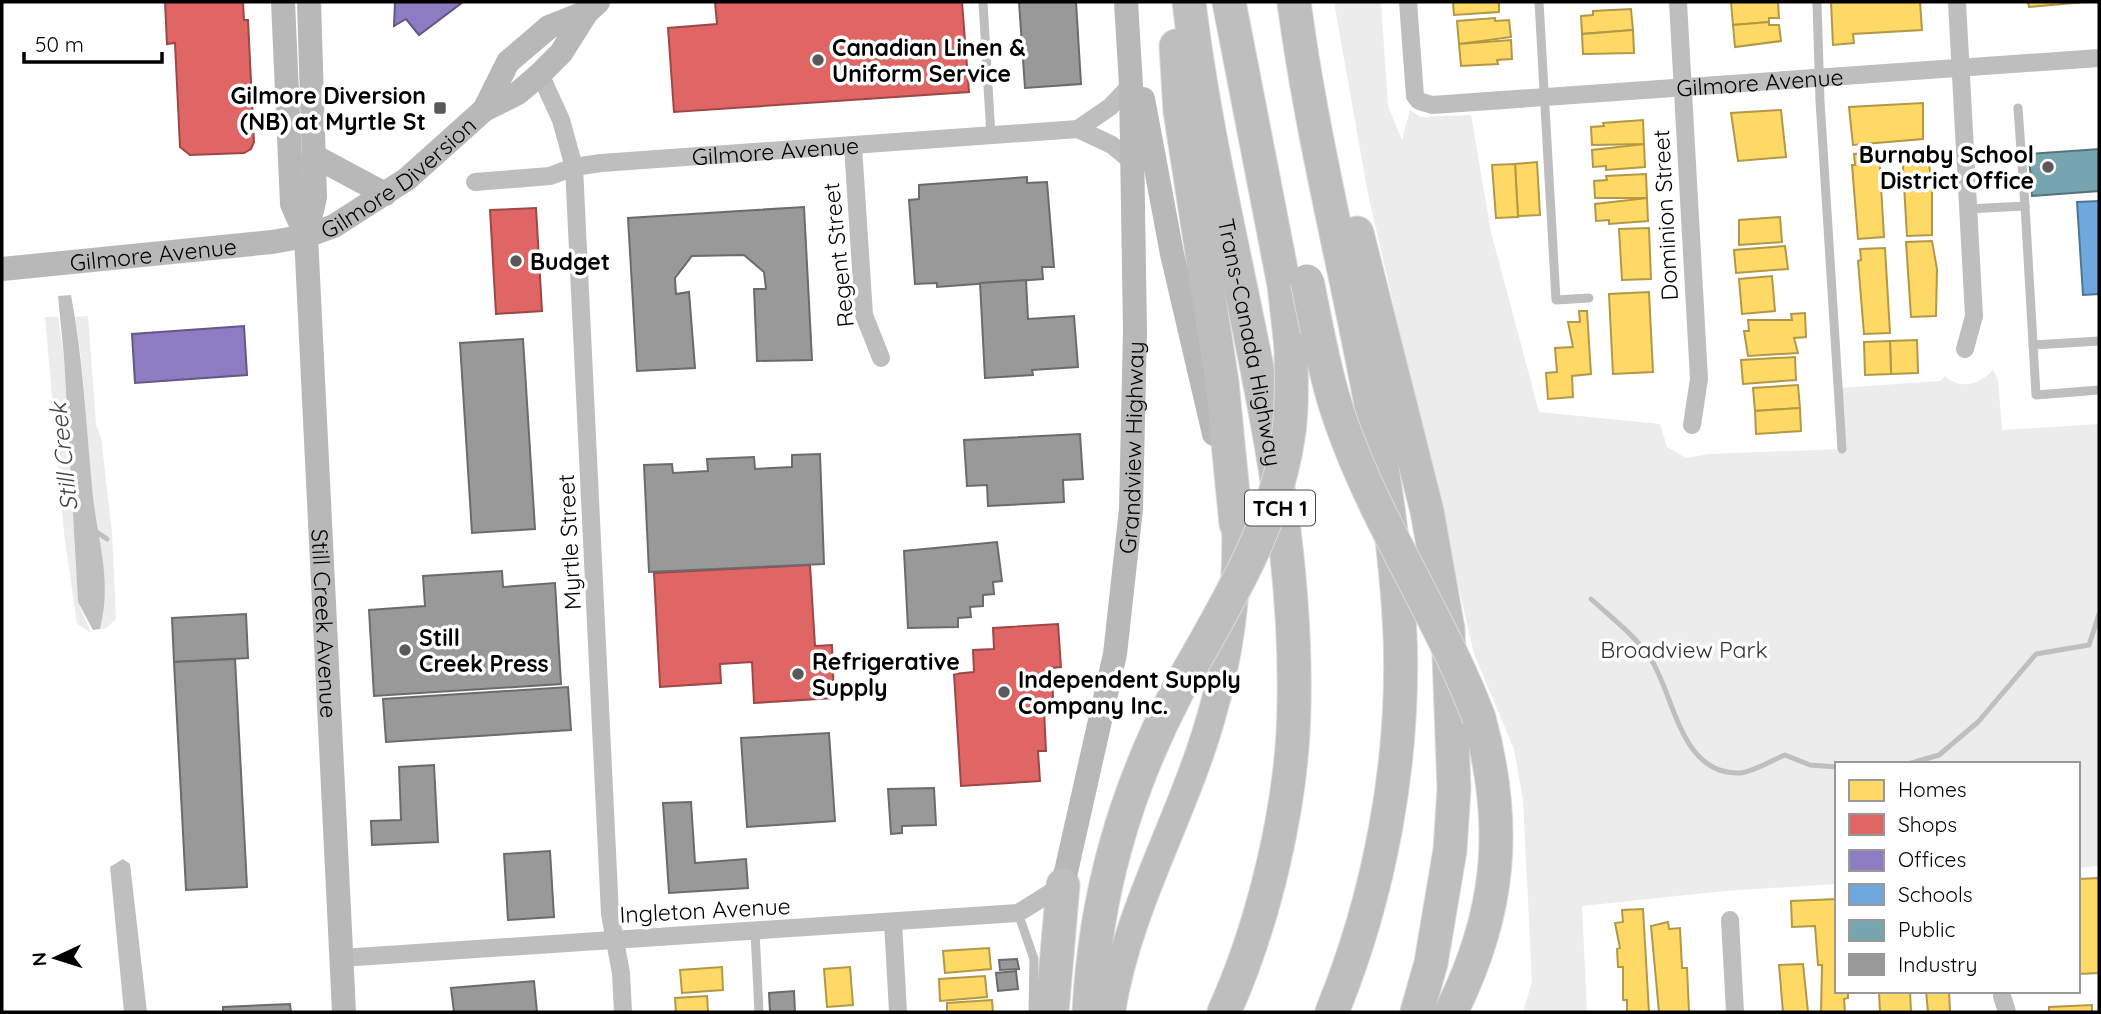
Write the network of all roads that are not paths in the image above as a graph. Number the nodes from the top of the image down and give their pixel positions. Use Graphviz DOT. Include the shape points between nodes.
graph roads {
  1 [pos="283,2"];
  2 [pos="309,2"];
  3 [pos="983,2"];
  4 [pos="1128,2"];
  5 [pos="1173,2"];
  6 [pos="1188,2"];
  7 [pos="1229,2"];
  8 [pos="1251,2"];
  9 [pos="1294,2"];
  10 [pos="1408,2"];
  11 [pos="1539,2"];
  12 [pos="1678,2"];
  13 [pos="1817,2"];
  14 [pos="1956,2"];
  15 [pos="592,7"];
  16 [pos="2099,58"];
  17 [pos="1960,67"];
  18 [pos="540,74"];
  19 [pos="1820,78"];
  20 [pos="1131,85"];
  21 [pos="1682,88"];
  22 [pos="1545,98"];
  23 [pos="2018,108"];
  24 [pos="484,110"];
  25 [pos="1078,129"];
  26 [pos="1317,134"];
  27 [pos="991,136"];
  28 [pos="853,146"];
  29 [pos="314,156"];
  30 [pos="1132,162"];
  31 [pos="574,167"];
  32 [pos="475,182"];
  33 [pos="385,194"];
  34 [pos="2025,205"];
  35 [pos="1967,209"];
  36 [pos="306,236"];
  37 [pos="2,269"];
  38 [pos="1589,298"];
  39 [pos="2099,341"];
  40 [pos="2034,345"];
  41 [pos="1965,349"];
  42 [pos="881,358"];
  43 [pos="2099,390"];
  44 [pos="1692,425"];
  45 [pos="1842,449"];
  46 [pos="1236,524"];
  47 [pos="1063,885"];
  48 [pos="1018,913"];
  49 [pos="1730,920"];
  50 [pos="893,922"];
  51 [pos="755,932"];
  52 [pos="615,939"];
  53 [pos="341,958"];
  54 [pos="344,1012"];
  55 [pos="623,1012"];
  56 [pos="759,1012"];
  57 [pos="898,1012"];
  58 [pos="1033,1012"];
  59 [pos="1052,1012"];
  60 [pos="1089,1012"];
  61 [pos="1111,1012"];
  62 [pos="1224,1012"];
  63 [pos="1332,1012"];
  64 [pos="1417,1012"];
  65 [pos="1451,1012"];
  66 [pos="1735,1012"];
  1 -- 36 [label="main road, Still Creek Avenue" via="292,204"];
  2 -- 29 [label="main road, Still Creek Avenue"];
  3 -- 27 [label="lane"];
  4 -- 20 [label="main road, Grandview Highway"];
  4 -- 46 [label="main road" via="1172,254"];
  5 -- 46 [label="highway" via="1180,111 1222,382"];
  6 -- 62 [label="highway, Trans-Canada Highway / TCH 1" via="1210,139 1264,400 1290,592 1294,694 1283,812 1263,905"];
  7 -- 60 [label="highway, bridge" via="1284,285 1291,347 1289,437 1269,515 1238,585 1153,738 1115,839 1095,936"];
  8 -- 65 [label="highway, bridge" via="1307,281 1341,422 1461,671 1494,777 1497,851 1491,897"];
  9 -- 26 [label="highway"];
  10 -- 22 [label="street, Gilmore Avenue" via="1413,85 1419,101 1432,105"];
  11 -- 22 [label="lane"];
  12 -- 21 [label="street, Dominion Street"];
  13 -- 19 [label="lane"];
  14 -- 17 [label="street"];
  15 -- 18 [label="main road, Gilmore Diversion" via="561,53"];
  15 -- 24 [label="main road, Gilmore Diversion" via="549,27 508,62"];
  16 -- 17 [label="street, Gilmore Avenue"];
  17 -- 19 [label="street, Gilmore Avenue"];
  17 -- 35 [label="street"];
  18 -- 24 [label="main road, Gilmore Diversion" via="518,93"];
  18 -- 31 [label="street, Myrtle Street" via="561,120"];
  19 -- 21 [label="street, Gilmore Avenue"];
  19 -- 45 [label="lane"];
  20 -- 25 [label="street, Gilmore Avenue" via="1110,107"];
  20 -- 30 [label="main road, Grandview Highway"];
  21 -- 22 [label="street, Gilmore Avenue"];
  21 -- 44 [label="street, Dominion Street" via="1699,379"];
  22 -- 38 [label="lane" via="1556,300"];
  23 -- 34 [label="lane"];
  24 -- 33 [label="main road, Gilmore Diversion" via="427,163"];
  25 -- 27 [label="street, Gilmore Avenue"];
  25 -- 30 [label="street, Gilmore Avenue" via="1112,145"];
  26 -- 63 [label="highway" via="1374,418 1400,635 1389,808 1370,900"];
  26 -- 64 [label="highway" via="1360,238 1427,511 1448,629 1454,762 1450,850 1431,963"];
  27 -- 28 [label="street, Gilmore Avenue"];
  28 -- 31 [label="street, Gilmore Avenue"];
  28 -- 42 [label="street, Regent Street" via="864,315"];
  29 -- 33 [label="main road"];
  29 -- 36 [label="main road, Still Creek Avenue" via="315,197"];
  30 -- 47 [label="main road, Grandview Highway" via="1134,423 1125,587 1112,667"];
  31 -- 32 [label="street, Gilmore Avenue" via="550,176"];
  31 -- 52 [label="street, Myrtle Street" via="610,914"];
  33 -- 36 [label="main road, Gilmore Diversion" via="334,226"];
  34 -- 35 [label="lane"];
  34 -- 40 [label="lane"];
  35 -- 41 [label="street" via="1974,316"];
  36 -- 37 [label="main road, Gilmore Avenue"];
  36 -- 53 [label="main road, Still Creek Avenue"];
  39 -- 40 [label="lane"];
  40 -- 43 [label="lane" via="2036,394"];
  46 -- 61 [label="main road" via="1234,603 1212,715 1121,964"];
  47 -- 48 [label="street, Ingleton Avenue"];
  47 -- 59 [label="highway"];
  48 -- 50 [label="street, Ingleton Avenue"];
  48 -- 58 [label="lane" via="1034,959"];
  49 -- 66 [label="street"];
  50 -- 51 [label="street, Ingleton Avenue"];
  50 -- 57 [label="street"];
  51 -- 52 [label="street, Ingleton Avenue"];
  51 -- 56 [label="lane"];
  52 -- 53 [label="street, Ingleton Avenue"];
  52 -- 55 [label="street, Myrtle Street"];
  53 -- 54 [label="main road, Still Creek Avenue"];
}
